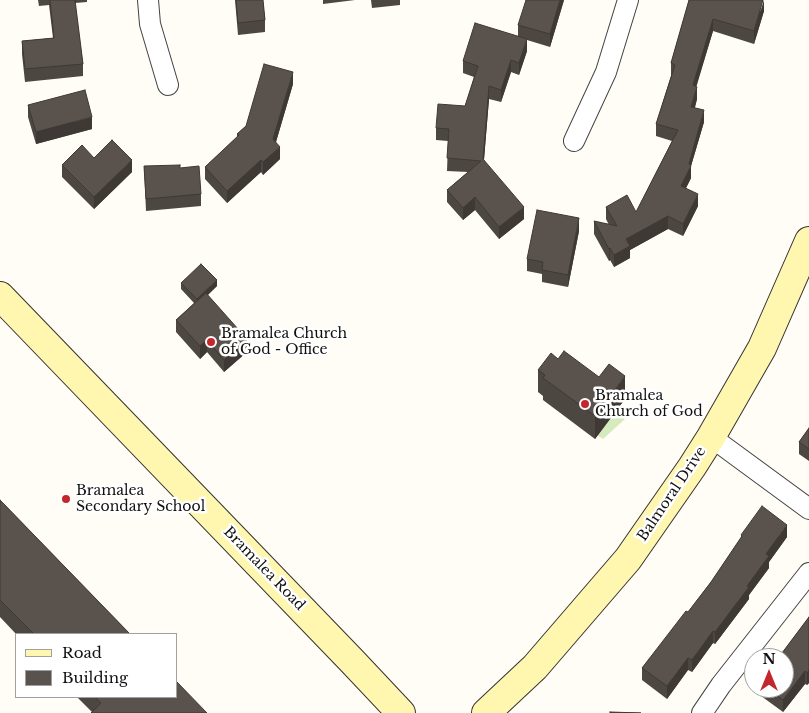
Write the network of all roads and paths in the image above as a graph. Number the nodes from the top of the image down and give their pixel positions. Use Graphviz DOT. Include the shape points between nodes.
graph roads {
  1 [pos="148,0"];
  2 [pos="628,0"];
  3 [pos="168,85"];
  4 [pos="574,141"];
  5 [pos="809,241"];
  6 [pos="0,296"];
  7 [pos="711,437"];
  8 [pos="809,509"];
  9 [pos="809,573"];
  10 [pos="401,713"];
  11 [pos="486,713"];
  12 [pos="702,713"];
  1 -- 3 [label="street" via="150,24"];
  2 -- 4 [label="street" via="606,72"];
  5 -- 7 [label="street, Balmoral Drive" via="762,348"];
  6 -- 10 [label="street, Bramalea Road"];
  7 -- 8 [label="street"];
  7 -- 11 [label="street, Balmoral Drive" via="628,559 535,667"];
  9 -- 12 [label="street"];
}
